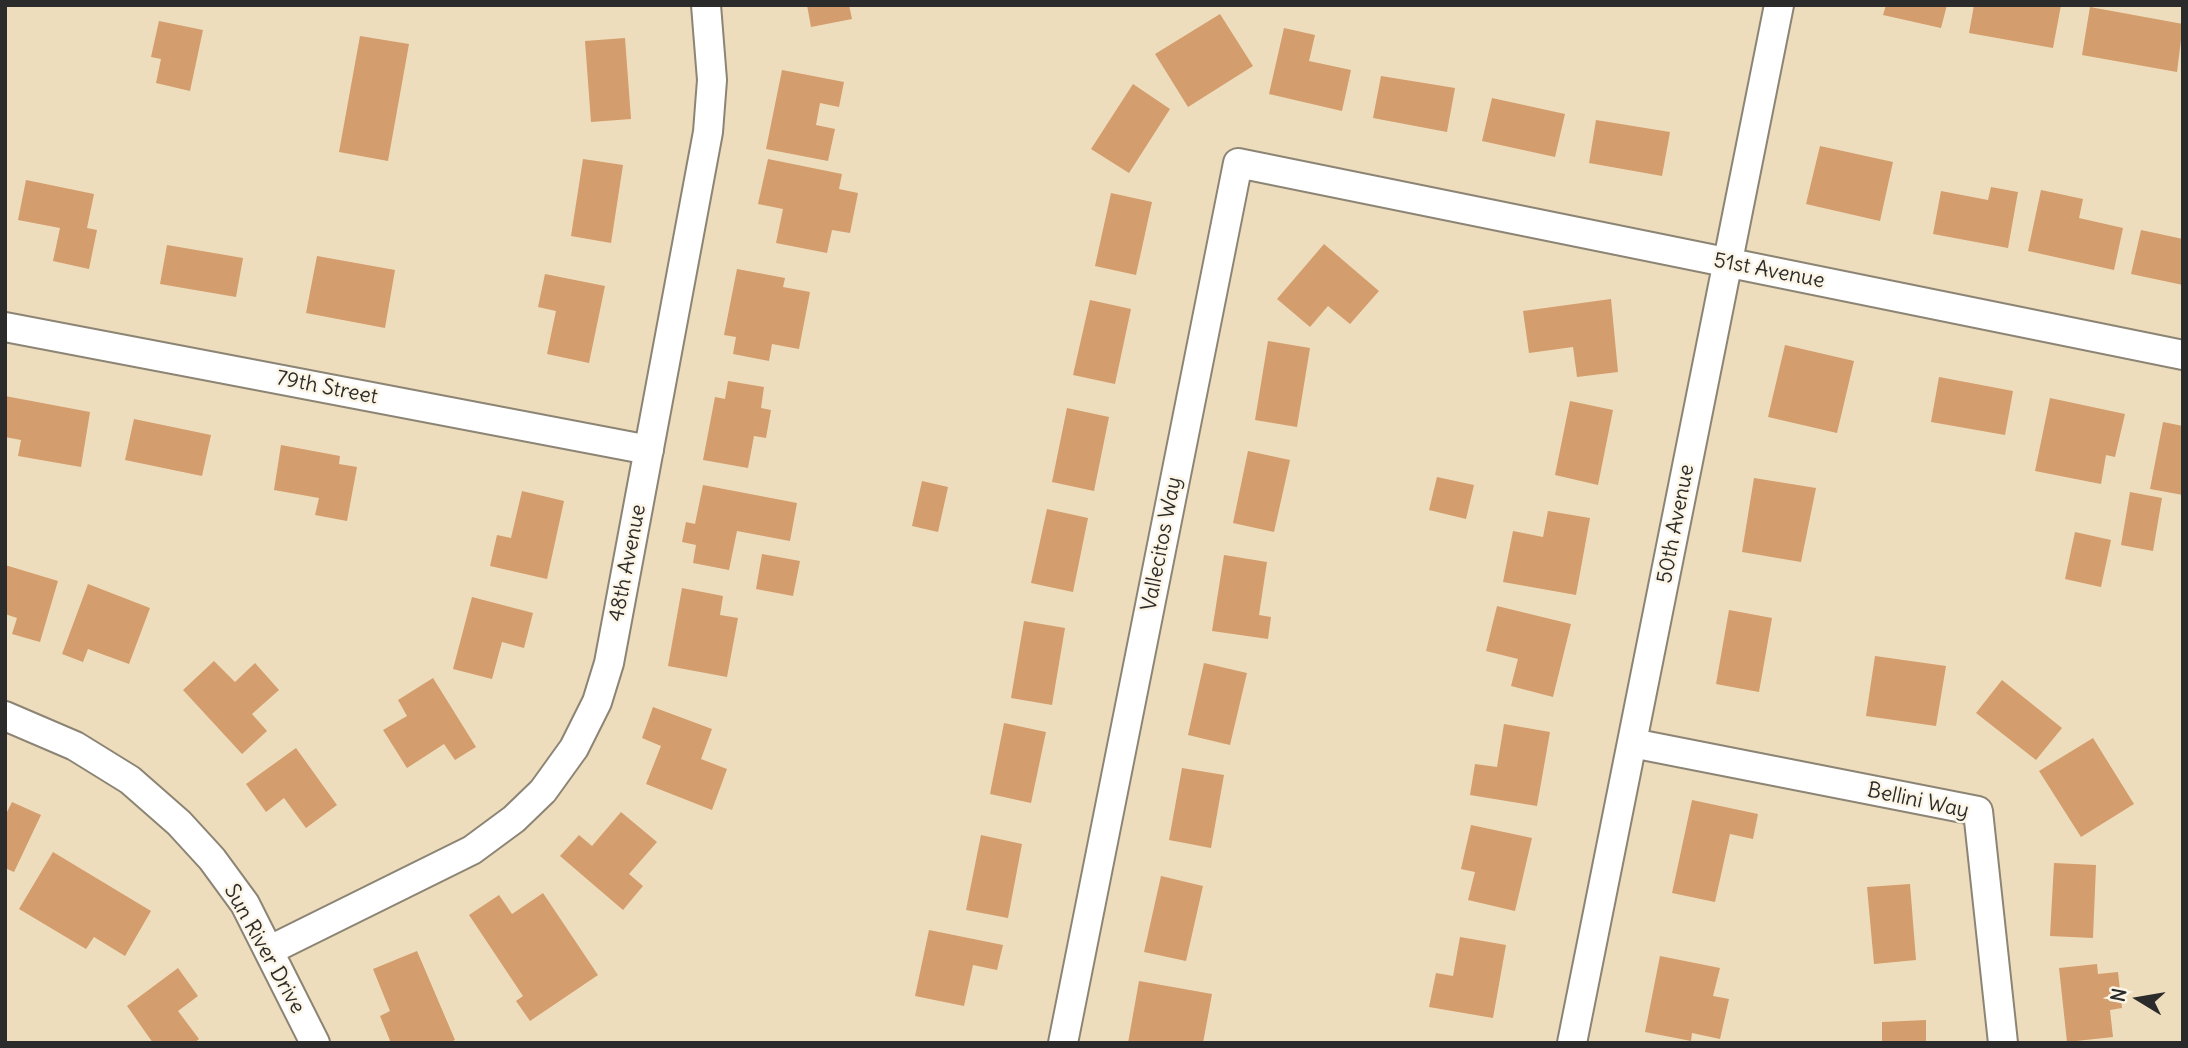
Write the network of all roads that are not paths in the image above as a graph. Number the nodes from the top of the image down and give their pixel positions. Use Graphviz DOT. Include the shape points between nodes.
graph roads {
  1 [pos="706,5"];
  2 [pos="1779,5"];
  3 [pos="1355,187"];
  4 [pos="1728,262"];
  5 [pos="5,327"];
  6 [pos="2183,355"];
  7 [pos="649,450"];
  8 [pos="5,716"];
  9 [pos="1632,743"];
  10 [pos="270,950"];
  11 [pos="315,1043"];
  12 [pos="1063,1043"];
  13 [pos="1572,1043"];
  14 [pos="2003,1043"];
  1 -- 7 [label="street, 48th Avenue" via="712,80 708,132"];
  2 -- 4 [label="street, 50th Avenue"];
  3 -- 4 [label="street, 51st Avenue"];
  3 -- 12 [label="street, Vallecitos Way" via="1238,163"];
  4 -- 6 [label="street, 51st Avenue"];
  4 -- 9 [label="street, 50th Avenue"];
  5 -- 7 [label="street, 79th Street"];
  7 -- 10 [label="street, 48th Avenue" via="609,663 597,702 574,748 543,791 514,820 472,850"];
  8 -- 10 [label="street, Sun River Drive" via="75,746 130,780 179,823 245,904"];
  9 -- 13 [label="street, 50th Avenue"];
  9 -- 14 [label="street, Bellini Way" via="1978,811"];
  10 -- 11 [label="street, Sun River Drive"];
}
